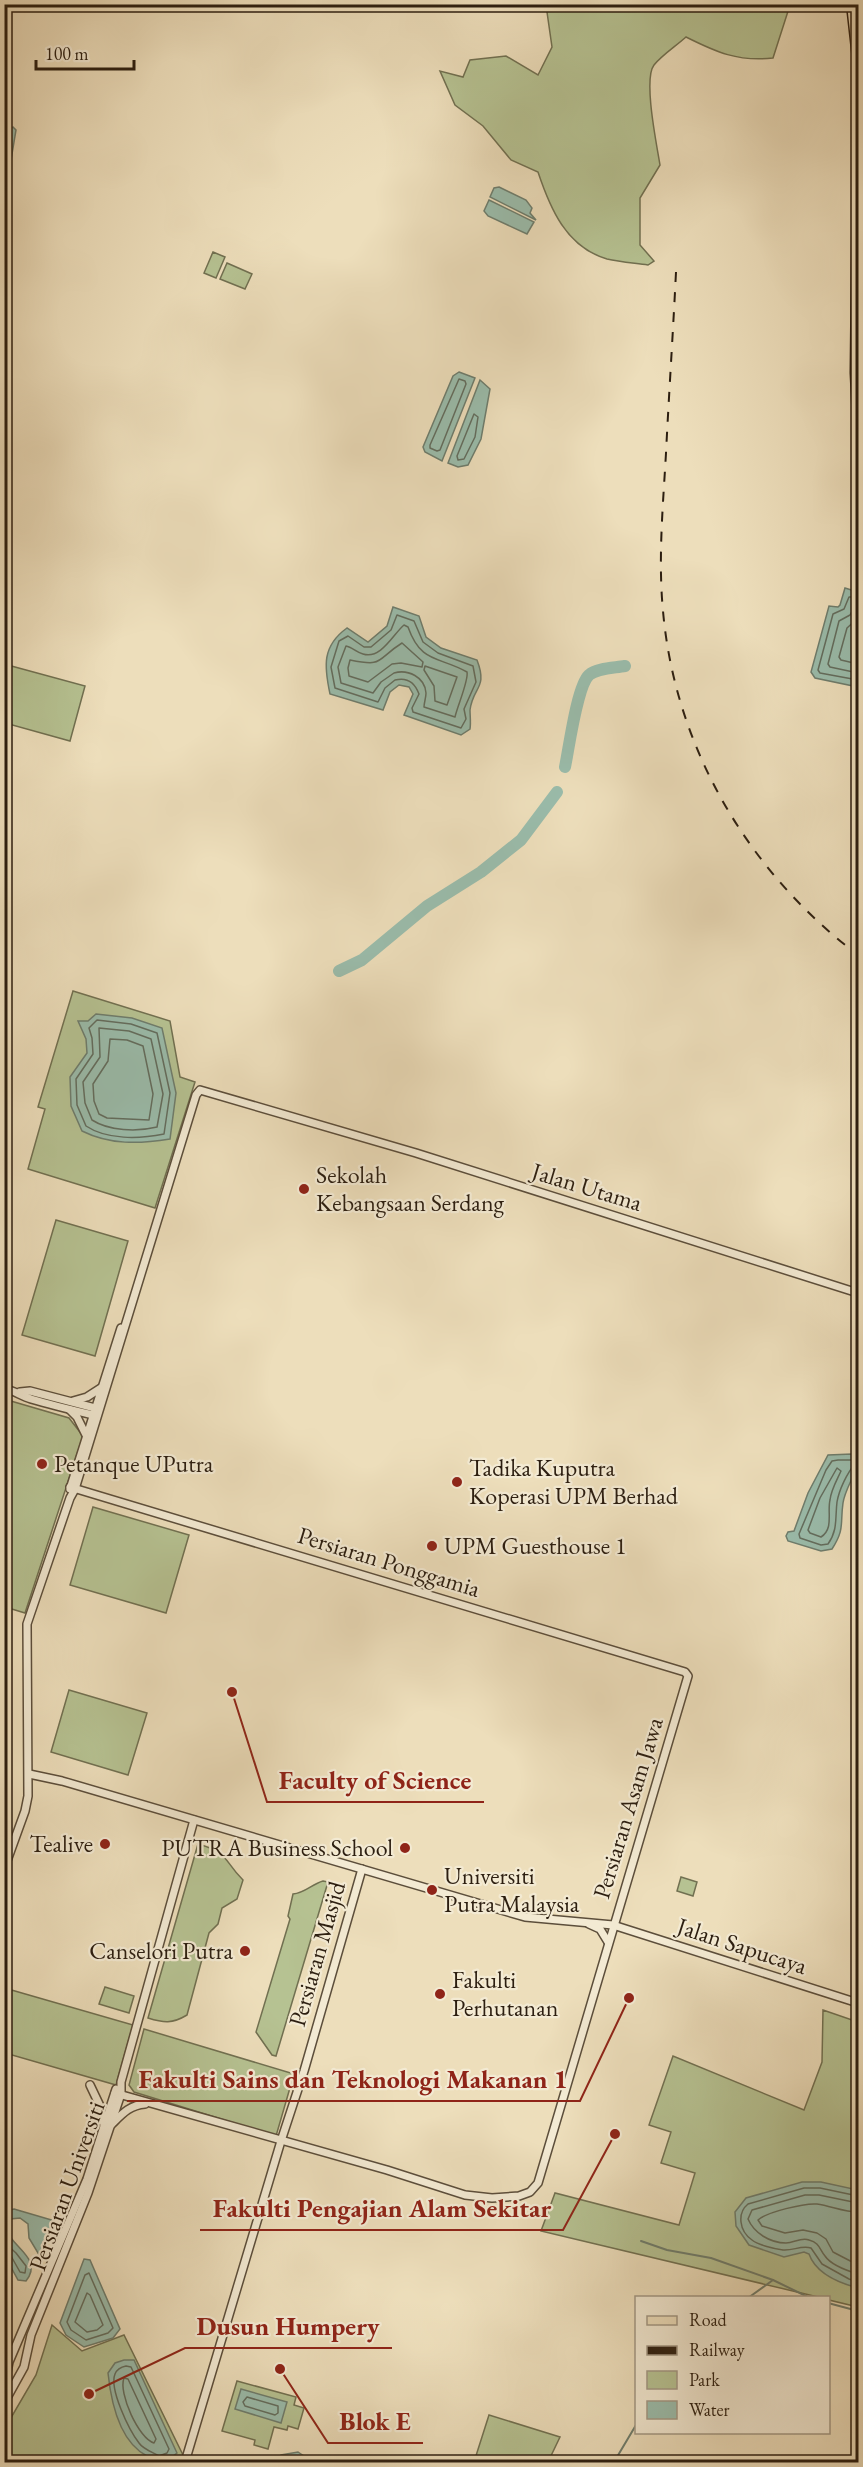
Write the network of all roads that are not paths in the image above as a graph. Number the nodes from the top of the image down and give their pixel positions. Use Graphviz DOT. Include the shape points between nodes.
graph roads {
  1 [pos="851,4"];
  2 [pos="858,57"];
  3 [pos="858,67"];
  4 [pos="858,99"];
  5 [pos="857,194"];
  6 [pos="857,205"];
  7 [pos="858,436"];
  8 [pos="858,1293"];
  9 [pos="132,1301"];
  10 [pos="115,1363"];
  11 [pos="4,1388"];
  12 [pos="101,1388"];
  13 [pos="70,1406"];
  14 [pos="95,1412"];
  15 [pos="86,1435"];
  16 [pos="85,1455"];
  17 [pos="73,1488"];
  18 [pos="688,1676"];
  19 [pos="29,1774"];
  20 [pos="194,1820"];
  21 [pos="4,1869"];
  22 [pos="362,1869"];
  23 [pos="589,1924"];
  24 [pos="613,1925"];
  25 [pos="608,1942"];
  26 [pos="858,2003"];
  27 [pos="90,2085"];
  28 [pos="118,2089"];
  29 [pos="150,2103"];
  30 [pos="107,2127"];
  31 [pos="281,2141"];
  32 [pos="4,2387"];
  33 [pos="4,2403"];
  34 [pos="185,2463"];
  1 -- 2 [label="main road"];
  2 -- 3 [label="main road"];
  4 -- 5 [label="main road"];
  5 -- 6 [label="main road"];
  6 -- 7 [label="main road"];
  8 -- 9 [label="street, Jalan Utama" via="200,1089"];
  9 -- 10 [label="street"];
  9 -- 12 [label="street"];
  10 -- 14 [label="street"];
  10 -- 16 [label="street"];
  11 -- 13 [label="street" via="28,1398"];
  12 -- 13 [label="street"];
  12 -- 14 [label="street"];
  13 -- 14 [label="street"];
  13 -- 15 [label="street"];
  14 -- 15 [label="street"];
  14 -- 16 [label="street"];
  15 -- 17 [label="street"];
  16 -- 17 [label="street"];
  17 -- 18 [label="street, Persiaran Ponggamia"];
  17 -- 19 [label="street" via="27,1624"];
  18 -- 24 [label="street, Persiaran Asam Jawa"];
  19 -- 20 [label="street, Jalan Sapucaya"];
  19 -- 21 [label="street" via="26,1811"];
  20 -- 22 [label="street, Jalan Sapucaya"];
  20 -- 28 [label="street, Persiaran Universiti"];
  22 -- 23 [label="street, Jalan Sapucaya" via="525,1917"];
  22 -- 31 [label="street, Persiaran Masjid"];
  23 -- 24 [label="street, Jalan Sapucaya"];
  23 -- 25 [label="street" via="600,1929"];
  24 -- 25 [label="street, Persiaran Asam Jawa"];
  24 -- 26 [label="street, Jalan Sapucaya"];
  25 -- 31 [label="street, Persiaran Asam Jawa" via="538,2183 530,2192 506,2198 465,2196"];
  27 -- 30 [label="street"];
  28 -- 29 [label="street, Persiaran Asam Jawa"];
  28 -- 30 [label="street, Persiaran Universiti"];
  29 -- 30 [label="street" via="135,2105"];
  29 -- 31 [label="street, Persiaran Asam Jawa"];
  30 -- 32 [label="street, Persiaran Universiti" via="9,2362"];
  30 -- 33 [label="street, Persiaran Universiti" via="88,2193 31,2335 24,2367"];
  31 -- 34 [label="street, Persiaran Masjid"];
}
